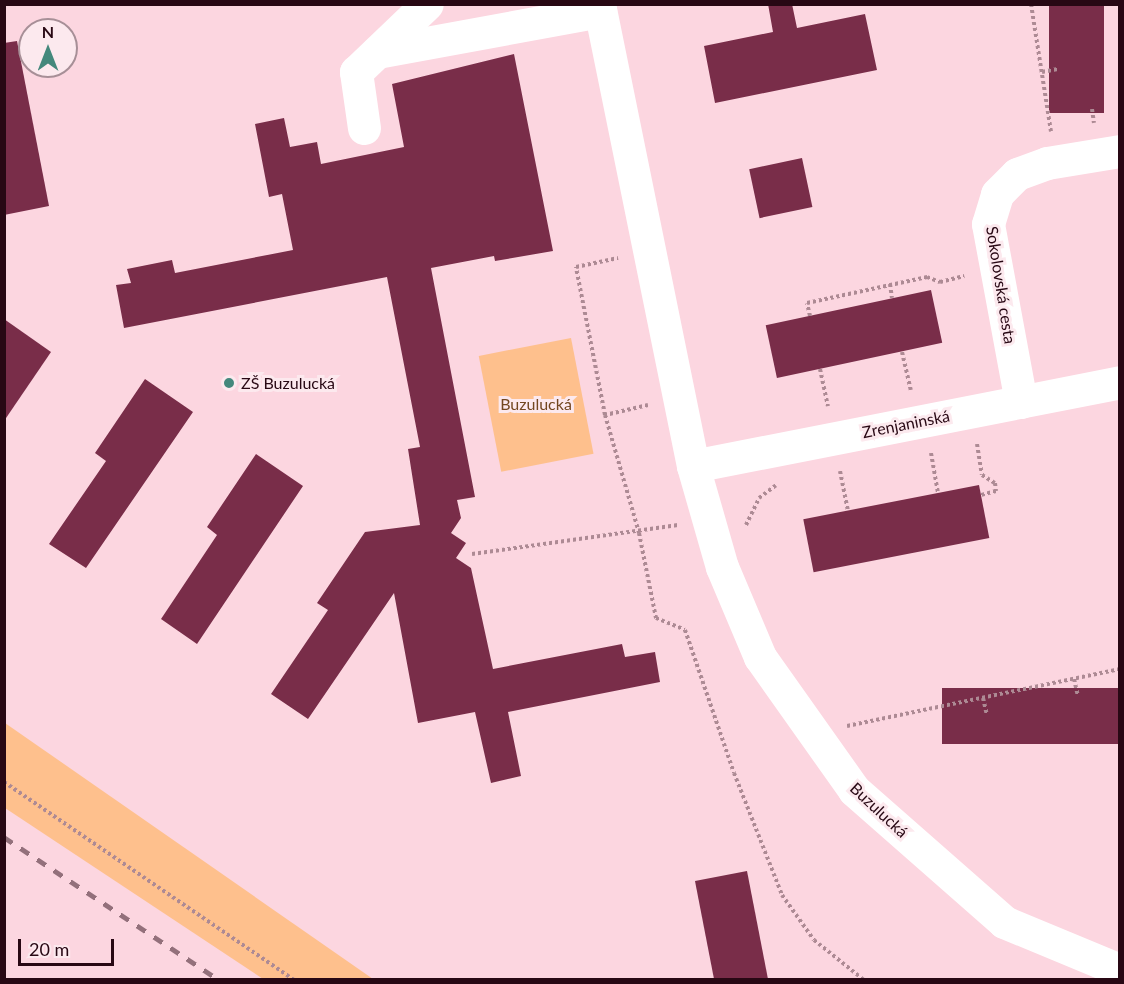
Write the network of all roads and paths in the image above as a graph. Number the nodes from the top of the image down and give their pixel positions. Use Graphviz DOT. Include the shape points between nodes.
graph roads {
  1 [pos="427,4"];
  2 [pos="1031,4"];
  3 [pos="599,8"];
  4 [pos="377,52"];
  5 [pos="1058,69"];
  6 [pos="1042,72"];
  7 [pos="364,129"];
  8 [pos="1119,151"];
  9 [pos="1056,162"];
  10 [pos="649,252"];
  11 [pos="997,269"];
  12 [pos="890,284"];
  13 [pos="892,298"];
  14 [pos="810,316"];
  15 [pos="902,352"];
  16 [pos="820,369"];
  17 [pos="1119,382"];
  18 [pos="679,399"];
  19 [pos="913,402"];
  20 [pos="1021,402"];
  21 [pos="829,408"];
  22 [pos="605,415"];
  23 [pos="988,442"];
  24 [pos="976,444"];
  25 [pos="965,446"];
  26 [pos="942,450"];
  27 [pos="931,453"];
  28 [pos="920,455"];
  29 [pos="693,466"];
  30 [pos="851,468"];
  31 [pos="839,470"];
  32 [pos="829,472"];
  33 [pos="780,484"];
  34 [pos="938,493"];
  35 [pos="981,495"];
  36 [pos="848,511"];
  37 [pos="708,519"];
  38 [pos="639,533"];
  39 [pos="744,535"];
  40 [pos="472,554"];
  41 [pos="1119,669"];
  42 [pos="1074,679"];
  43 [pos="1078,696"];
  44 [pos="983,698"];
  45 [pos="987,715"];
  46 [pos="846,736"];
  47 [pos="4,782"];
  48 [pos="1119,970"];
  49 [pos="294,980"];
  50 [pos="864,980"];
  1 -- 4 [label="street"];
  2 -- 6 [label="path"];
  3 -- 4 [label="street"];
  3 -- 10 [label="street, Buzulucká"];
  4 -- 7 [label="street" via="356,72"];
  5 -- 6 [label="path"];
  6 -- 9 [label="path"];
  8 -- 9 [label="street, Sokolovská cesta"];
  9 -- 11 [label="street, Sokolovská cesta" via="1017,174 997,194 988,224"];
  10 -- 18 [label="street, Buzulucká"];
  10 -- 22 [label="path" via="576,267"];
  11 -- 12 [label="path" via="940,282 927,277"];
  11 -- 20 [label="street, Sokolovská cesta"];
  12 -- 13 [label="path"];
  12 -- 14 [label="path" via="807,303"];
  15 -- 19 [label="path"];
  16 -- 21 [label="path"];
  17 -- 20 [label="street, Zrenjaninská"];
  18 -- 22 [label="path"];
  18 -- 29 [label="street, Buzulucká"];
  20 -- 29 [label="street, Zrenjaninská"];
  22 -- 38 [label="path"];
  23 -- 24 [label="path"];
  24 -- 25 [label="path"];
  24 -- 35 [label="path" via="982,476 994,483 996,491"];
  26 -- 27 [label="path"];
  27 -- 28 [label="path"];
  27 -- 34 [label="path"];
  29 -- 37 [label="street, Buzulucká"];
  30 -- 31 [label="path"];
  31 -- 32 [label="path"];
  31 -- 36 [label="path"];
  33 -- 39 [label="path" via="753,506"];
  37 -- 38 [label="path"];
  37 -- 48 [label="street, Buzulucká" via="722,567 760,657 854,790 1004,922"];
  38 -- 40 [label="path"];
  38 -- 50 [label="path" via="656,618 685,630 734,773 782,895 814,940"];
  41 -- 42 [label="path"];
  42 -- 43 [label="path"];
  42 -- 44 [label="path"];
  44 -- 45 [label="path"];
  44 -- 46 [label="path" via="840,727"];
  47 -- 49 [label="path"];
}
